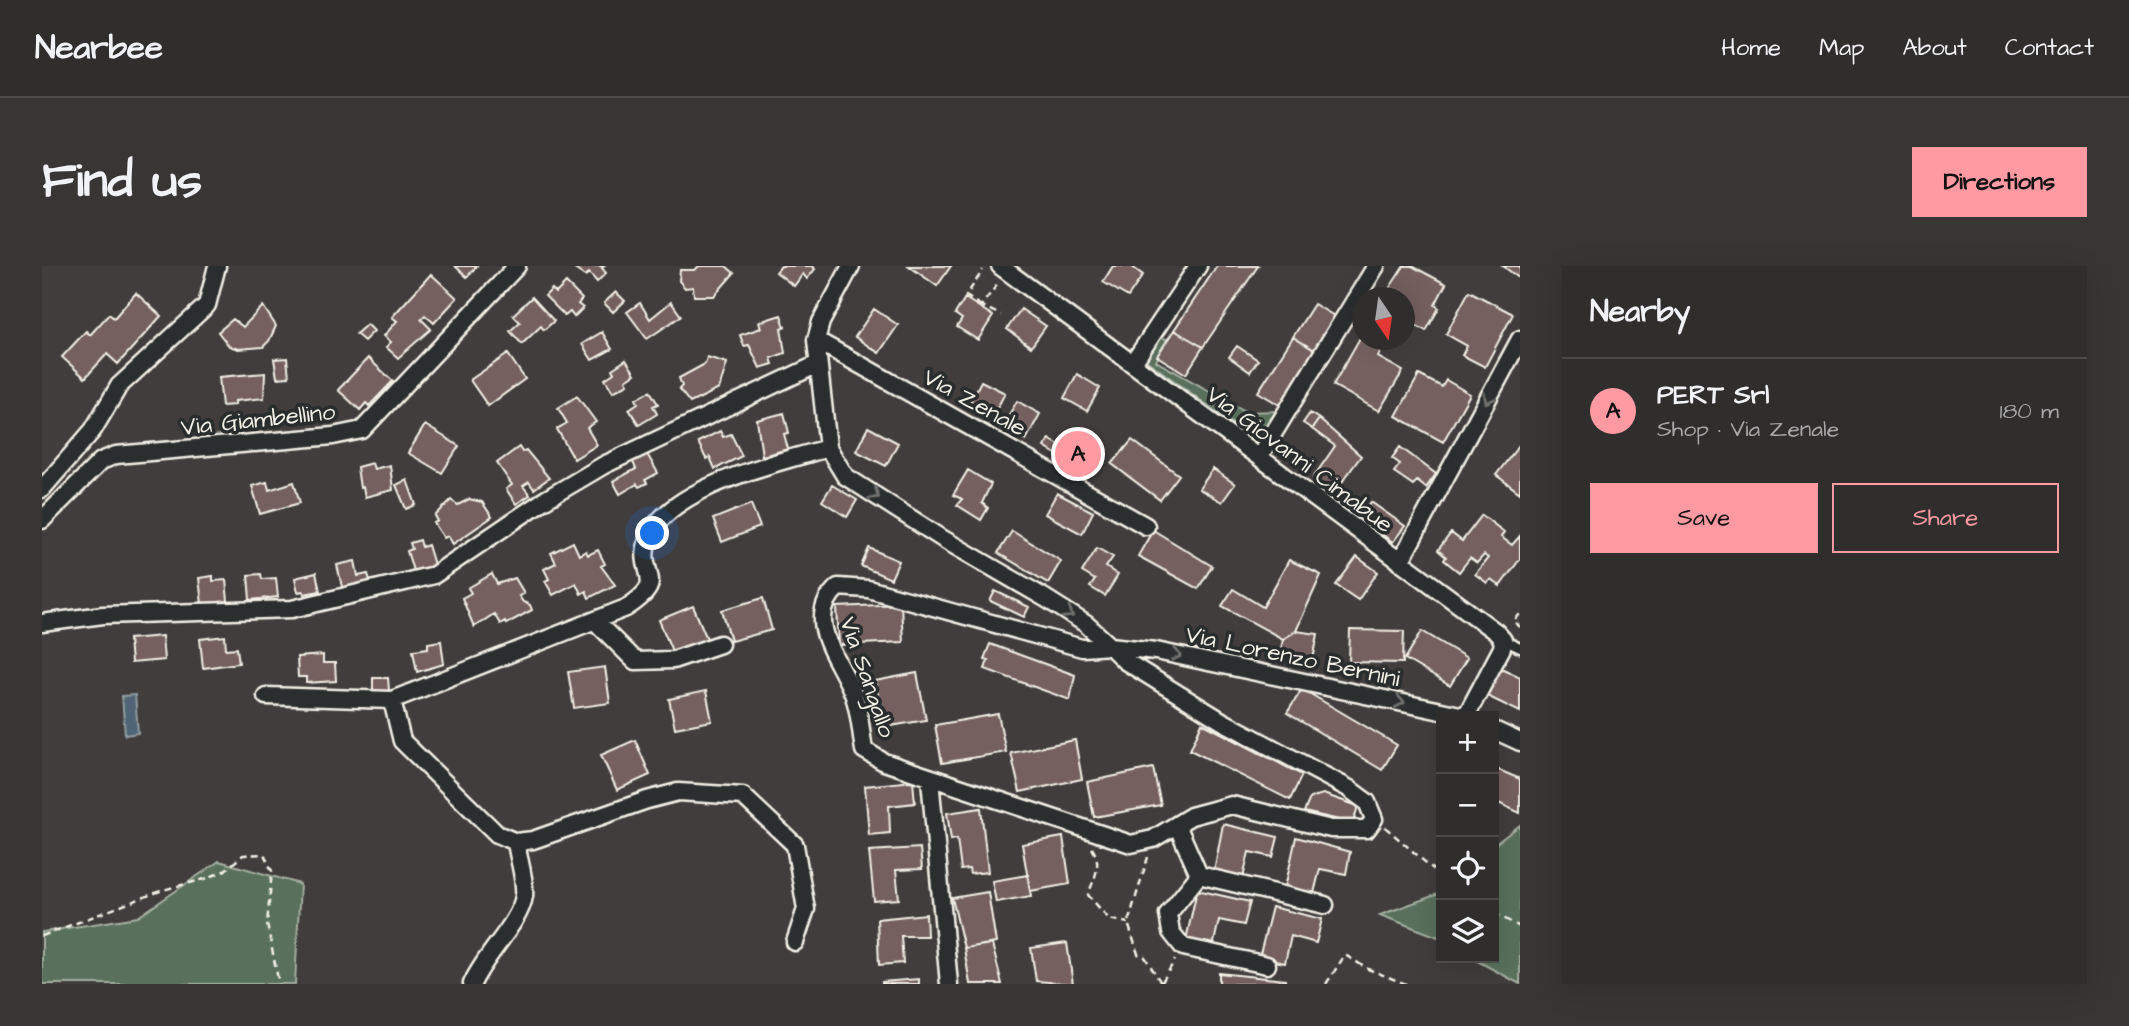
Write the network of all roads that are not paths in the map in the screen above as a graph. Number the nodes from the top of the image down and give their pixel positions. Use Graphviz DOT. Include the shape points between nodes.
graph roads {
  1 [pos="217,266"];
  2 [pos="517,266"];
  3 [pos="851,266"];
  4 [pos="1198,266"];
  5 [pos="1376,266"];
  6 [pos="1001,273"];
  7 [pos="1520,339"];
  8 [pos="816,340"];
  9 [pos="1133,363"];
  10 [pos="818,364"];
  11 [pos="828,448"];
  12 [pos="1260,455"];
  13 [pos="42,489"];
  14 [pos="42,520"];
  15 [pos="1146,526"];
  16 [pos="1400,562"];
  17 [pos="595,621"];
  18 [pos="42,622"];
  19 [pos="1503,640"];
  20 [pos="720,644"];
  21 [pos="1110,646"];
  22 [pos="1520,648"];
  23 [pos="266,696"];
  24 [pos="392,700"];
  25 [pos="1443,711"];
  26 [pos="1469,711"];
  27 [pos="1499,732"];
  28 [pos="1520,742"];
  29 [pos="930,779"];
  30 [pos="1177,825"];
  31 [pos="516,842"];
  32 [pos="1199,875"];
  33 [pos="1325,905"];
  34 [pos="796,942"];
  35 [pos="1267,965"];
  36 [pos="472,984"];
  37 [pos="949,984"];
  1 -- 13 [label="street" via="207,305 119,386 93,429"];
  2 -- 14 [label="street, Via Giambellino" via="362,430 116,455 101,461"];
  3 -- 8 [label="street"];
  4 -- 9 [label="street"];
  5 -- 12 [label="street"];
  6 -- 9 [label="street, Via Giovanni Cimabue"];
  7 -- 16 [label="street, one-way"];
  8 -- 10 [label="street"];
  8 -- 15 [label="street, Via Zenale"];
  9 -- 12 [label="street, Via Giovanni Cimabue"];
  10 -- 11 [label="street"];
  10 -- 18 [label="street" via="604,465 434,575 292,610 103,615"];
  11 -- 17 [label="street" via="746,472 692,494 650,535 646,545 651,578 644,596"];
  11 -- 21 [label="street, one-way" via="845,476 1086,624"];
  12 -- 16 [label="street, Via Giovanni Cimabue"];
  16 -- 19 [label="street, Via Giovanni Cimabue"];
  17 -- 20 [label="street" via="635,661 673,660"];
  17 -- 24 [label="street"];
  19 -- 22 [label="lane"];
  19 -- 26 [label="street"];
  21 -- 25 [label="street, Via Lorenzo Bernini, one-way" via="1156,650"];
  21 -- 29 [label="street, Via Sangallo" via="1082,648 868,589 838,587 822,610 824,632 854,695 864,750"];
  21 -- 30 [label="street" via="1125,661 1222,721 1348,788 1367,802 1374,819 1367,829 1331,830 1232,805 1191,816"];
  23 -- 24 [label="street"];
  24 -- 31 [label="street" via="401,741 497,834"];
  27 -- 28 [label="street"];
  29 -- 30 [label="street" via="1130,844 1152,839"];
  29 -- 37 [label="street"];
  30 -- 32 [label="street"];
  31 -- 34 [label="street" via="678,793 743,796 795,845 806,909"];
  31 -- 36 [label="street" via="524,895 514,922"];
  32 -- 33 [label="street"];
  32 -- 35 [label="street" via="1168,914 1171,932 1183,947"];
}
